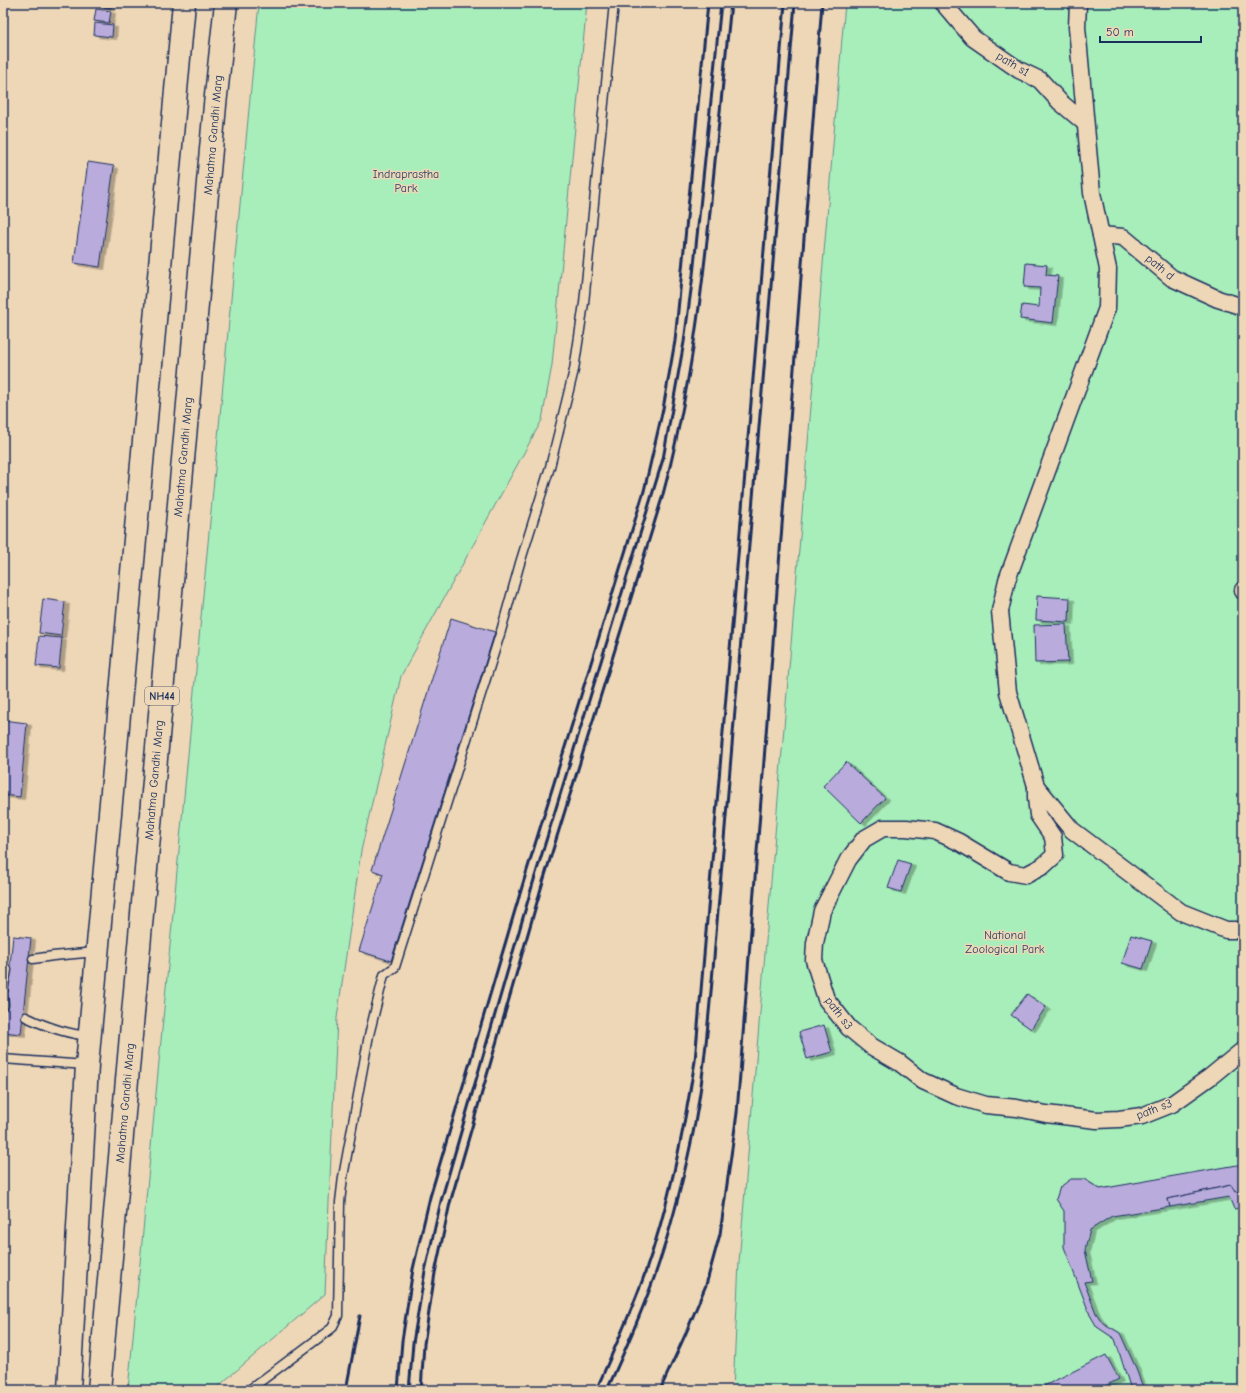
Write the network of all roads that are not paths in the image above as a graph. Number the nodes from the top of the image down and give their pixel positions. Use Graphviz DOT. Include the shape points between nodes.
graph roads {
  1 [pos="184,3"];
  2 [pos="226,3"];
  3 [pos="614,3"];
  4 [pos="943,3"];
  5 [pos="1078,3"];
  6 [pos="1085,123"];
  7 [pos="1100,235"];
  8 [pos="1243,306"];
  9 [pos="1036,786"];
  10 [pos="1243,930"];
  11 [pos="98,952"];
  12 [pos="33,960"];
  13 [pos="7,970"];
  14 [pos="3,991"];
  15 [pos="26,1017"];
  16 [pos="90,1037"];
  17 [pos="1243,1050"];
  18 [pos="3,1059"];
  19 [pos="87,1065"];
  20 [pos="69,1390"];
  21 [pos="99,1390"];
  22 [pos="248,1390"];
  1 -- 11 [label="highway"];
  2 -- 21 [label="highway, Mahatma Gandhi Marg / NH44"];
  3 -- 22 [label="lane" via="584,303 574,370 550,468 501,631 394,967 384,975 369,1035 340,1202 338,1316 332,1328"];
  4 -- 6 [label="street, path s1" via="973,38 1019,70 1040,80 1060,102"];
  5 -- 6 [label="street" via="1077,27"];
  6 -- 7 [label="street" via="1092,194"];
  7 -- 8 [label="street, path d" via="1123,237 1172,278 1218,299"];
  7 -- 9 [label="street" via="1108,269 1107,308 1007,580 1000,610 1008,692"];
  9 -- 10 [label="street" via="1072,830 1181,912 1226,930"];
  9 -- 17 [label="street, path s3" via="1038,815 1053,836 1055,855 1043,866 1026,875 1009,872 935,831 883,828 864,839 848,860 822,911 814,960 826,999 849,1028 923,1081 956,1096 986,1105 1046,1114 1097,1120 1142,1116 1172,1104"];
  11 -- 12 [label="lane"];
  11 -- 16 [label="highway"];
  13 -- 14 [label="lane"];
  15 -- 16 [label="lane" via="46,1027"];
  16 -- 19 [label="highway"];
  18 -- 19 [label="lane"];
  19 -- 20 [label="highway"];
}
